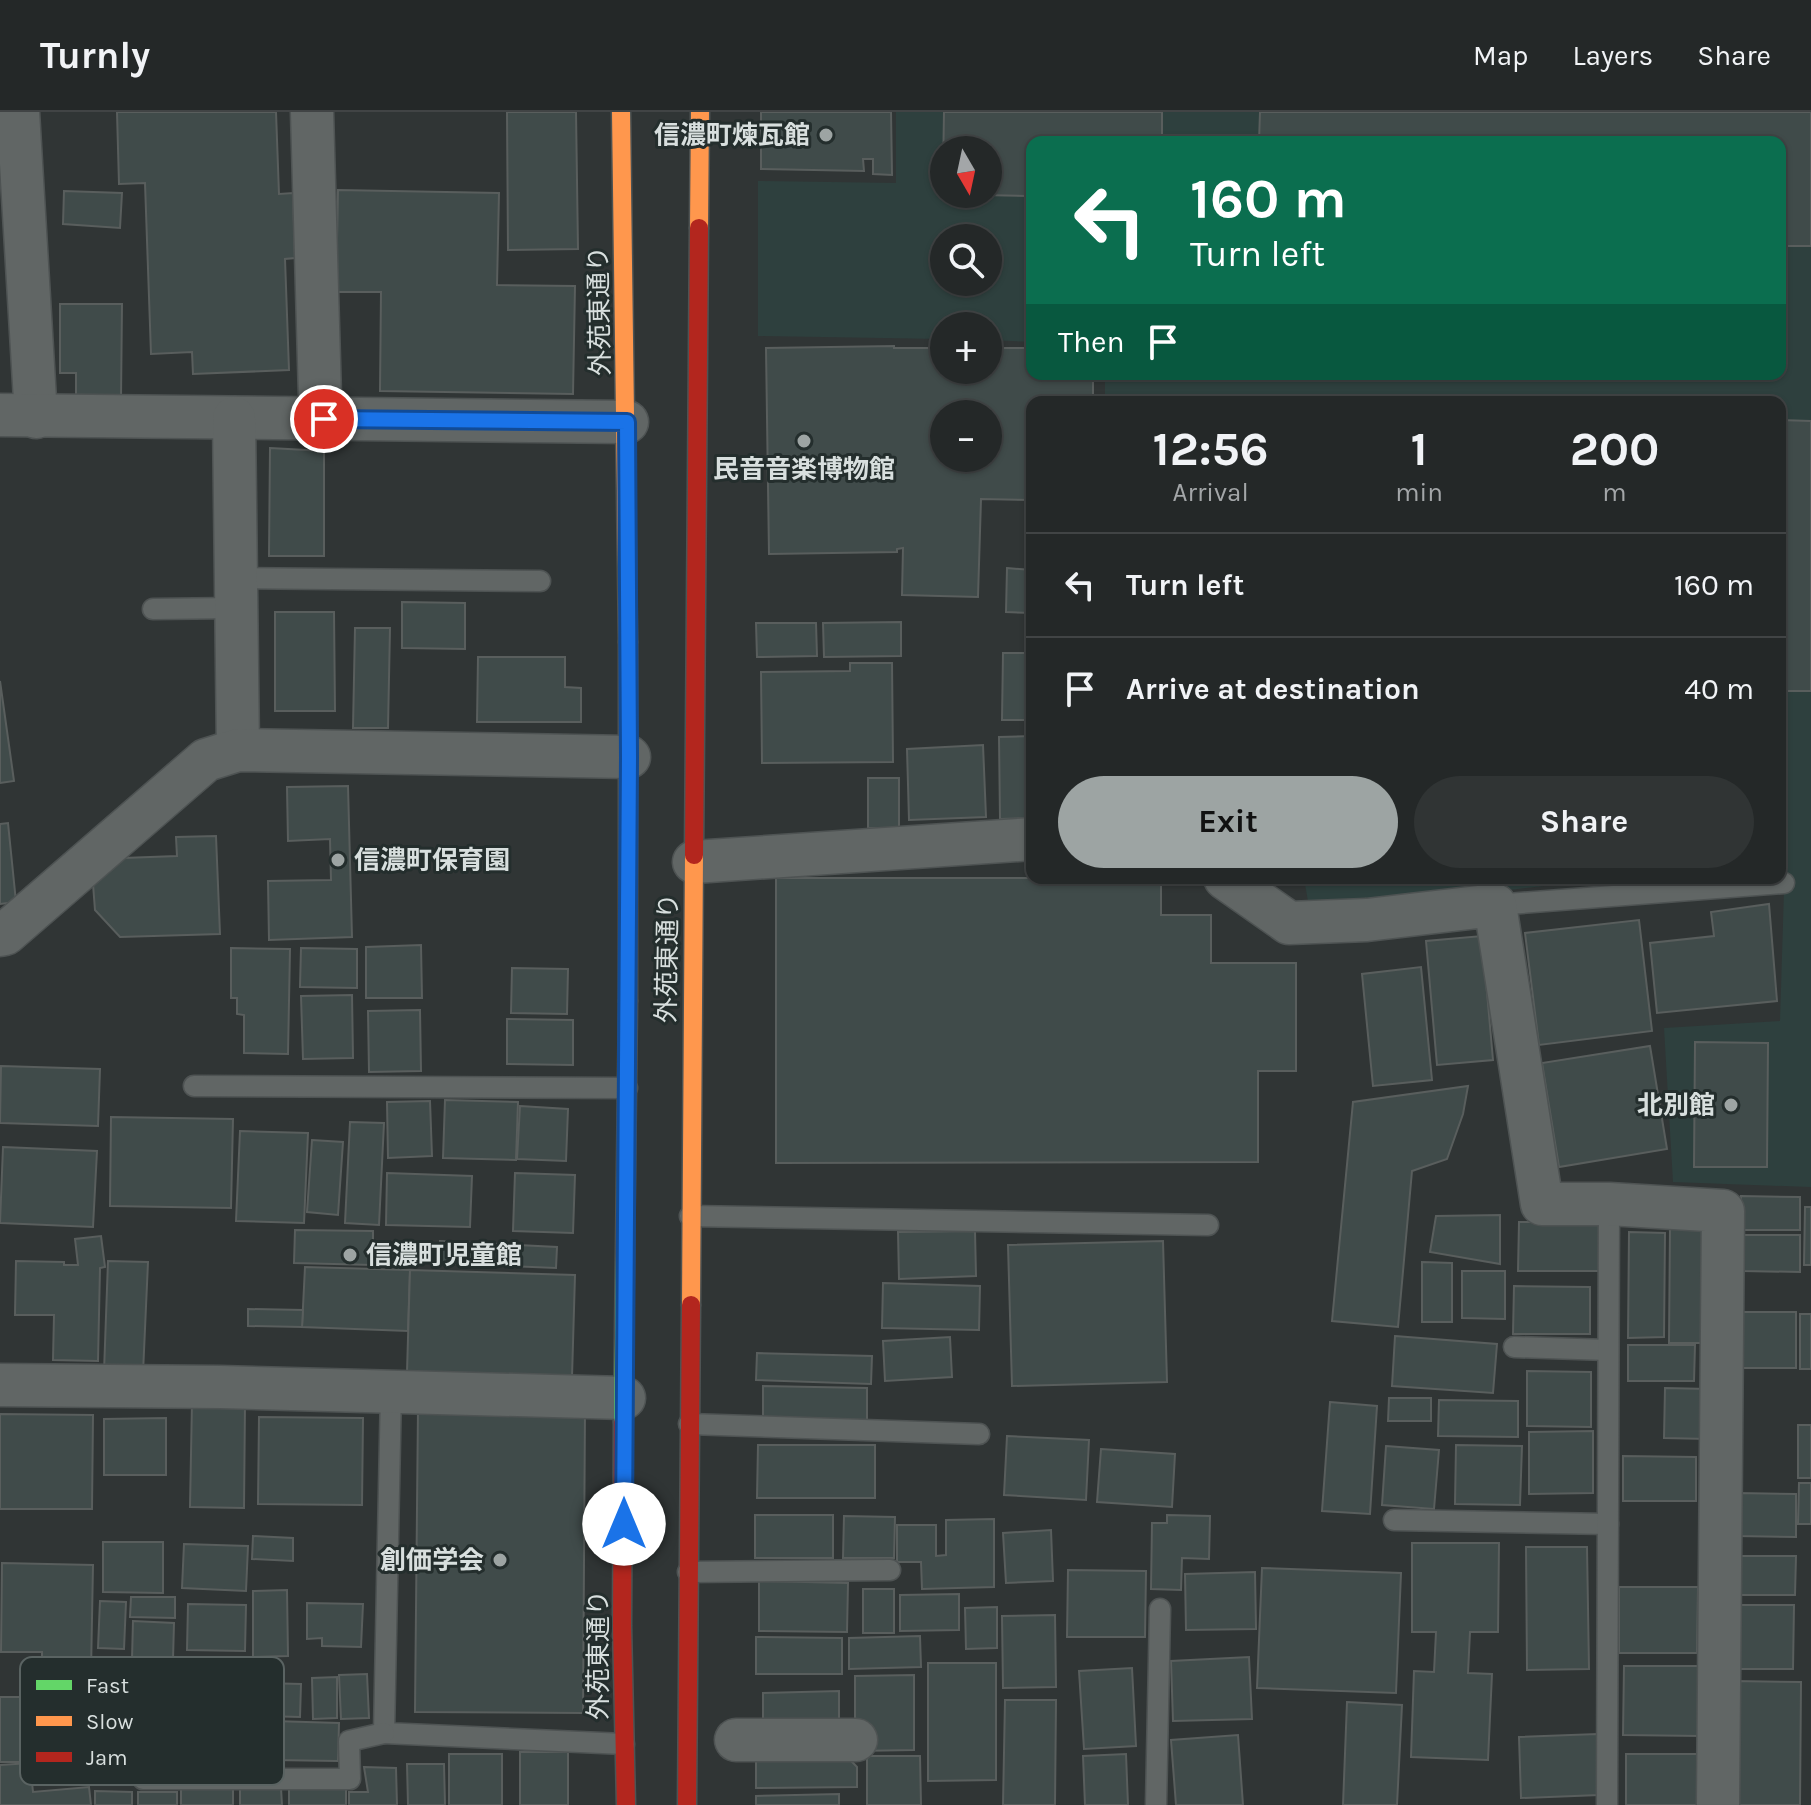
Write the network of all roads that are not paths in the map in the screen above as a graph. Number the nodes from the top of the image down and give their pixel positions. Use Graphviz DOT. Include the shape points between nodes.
graph roads {
  1 [pos="18,112"];
  2 [pos="312,112"];
  3 [pos="621,112"];
  4 [pos="700,112"];
  5 [pos="18,416"];
  6 [pos="234,418"];
  7 [pos="324,419"];
  8 [pos="627,422"];
  9 [pos="540,581"];
  10 [pos="236,593"];
  11 [pos="153,609"];
  12 [pos="238,750"];
  13 [pos="629,757"];
  14 [pos="1026,839"];
  15 [pos="694,862"];
  16 [pos="1234,884"];
  17 [pos="1771,884"];
  18 [pos="1495,905"];
  19 [pos="0,935"];
  20 [pos="194,1086"];
  21 [pos="627,1088"];
  22 [pos="1609,1204"];
  23 [pos="690,1216"];
  24 [pos="1208,1225"];
  25 [pos="1514,1347"];
  26 [pos="1608,1350"];
  27 [pos="0,1385"];
  28 [pos="391,1391"];
  29 [pos="624,1398"];
  30 [pos="689,1424"];
  31 [pos="979,1434"];
  32 [pos="1394,1520"];
  33 [pos="1608,1524"];
  34 [pos="890,1570"];
  35 [pos="688,1572"];
  36 [pos="1160,1609"];
  37 [pos="384,1733"];
  38 [pos="736,1740"];
  39 [pos="856,1740"];
  40 [pos="624,1744"];
  41 [pos="284,1779"];
  42 [pos="626,1805"];
  43 [pos="687,1805"];
  44 [pos="1156,1805"];
  45 [pos="1607,1805"];
  46 [pos="1718,1805"];
  1 -- 5 [label="street"];
  2 -- 7 [label="street"];
  3 -- 8 [label="main road, 外苑東通り"];
  4 -- 15 [label="main road, 外苑東通り"];
  5 -- 6 [label="street"];
  6 -- 7 [label="street"];
  6 -- 10 [label="street"];
  7 -- 8 [label="street"];
  8 -- 13 [label="main road, 外苑東通り"];
  9 -- 10 [label="lane"];
  10 -- 11 [label="lane"];
  10 -- 12 [label="street"];
  12 -- 13 [label="street"];
  12 -- 19 [label="street" via="206,760"];
  13 -- 21 [label="main road, 外苑東通り"];
  14 -- 15 [label="street"];
  15 -- 23 [label="main road, 外苑東通り"];
  16 -- 18 [label="street" via="1289,923"];
  17 -- 18 [label="lane"];
  18 -- 22 [label="street" via="1542,1204"];
  20 -- 21 [label="lane"];
  21 -- 29 [label="main road, 外苑東通り"];
  22 -- 26 [label="lane"];
  22 -- 46 [label="street" via="1723,1211"];
  23 -- 24 [label="lane"];
  23 -- 30 [label="main road, 外苑東通り"];
  25 -- 26 [label="lane"];
  26 -- 33 [label="lane"];
  27 -- 28 [label="street"];
  28 -- 29 [label="street"];
  28 -- 37 [label="lane"];
  29 -- 40 [label="main road, 外苑東通り"];
  30 -- 31 [label="lane"];
  30 -- 35 [label="main road, 外苑東通り"];
  32 -- 33 [label="lane"];
  33 -- 45 [label="lane"];
  34 -- 35 [label="lane"];
  35 -- 43 [label="main road, 外苑東通り"];
  36 -- 44 [label="lane"];
  37 -- 40 [label="lane"];
  37 -- 41 [label="lane" via="349,1741 350,1779"];
  38 -- 39 [label="street"];
  40 -- 42 [label="main road, 外苑東通り"];
}
